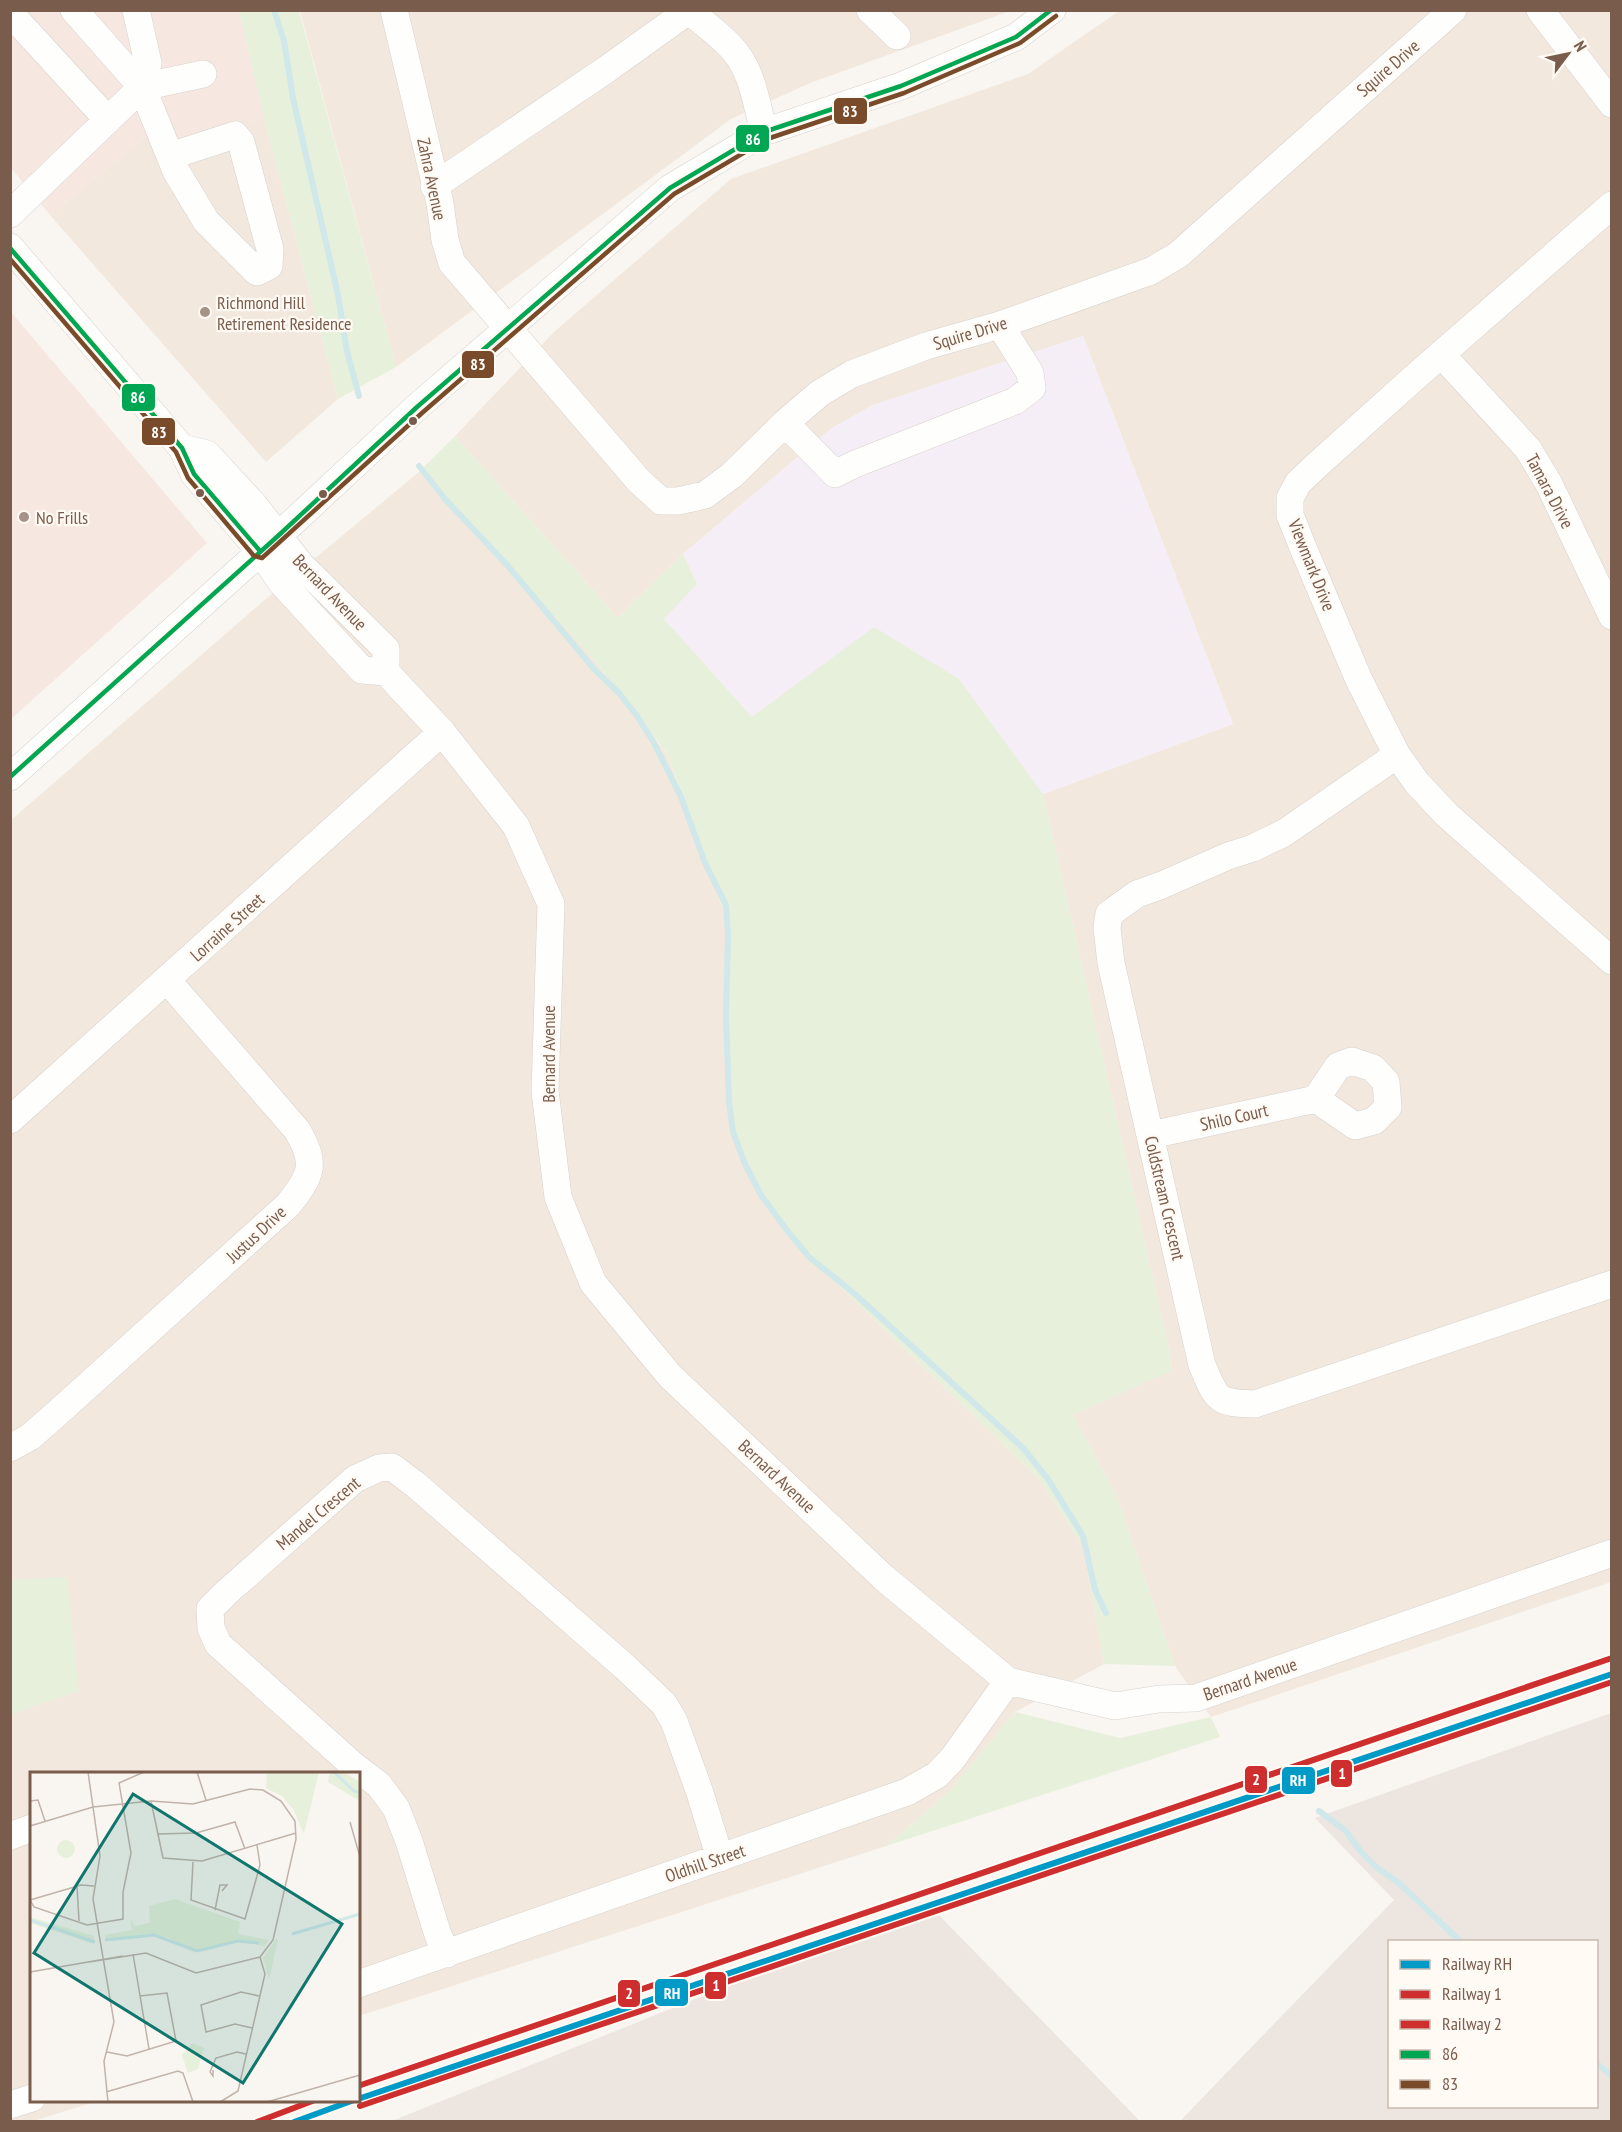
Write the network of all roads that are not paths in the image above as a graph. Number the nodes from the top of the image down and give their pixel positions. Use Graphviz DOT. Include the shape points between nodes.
graph roads {
  1 [pos="74,10"];
  2 [pos="136,10"];
  3 [pos="394,10"];
  4 [pos="870,10"];
  5 [pos="1052,10"];
  6 [pos="1453,10"];
  7 [pos="1540,10"];
  8 [pos="688,11"];
  9 [pos="10,13"];
  10 [pos="897,36"];
  11 [pos="203,74"];
  12 [pos="142,87"];
  13 [pos="1611,104"];
  14 [pos="108,120"];
  15 [pos="764,132"];
  16 [pos="170,156"];
  17 [pos="434,186"];
  18 [pos="1611,205"];
  19 [pos="10,213"];
  20 [pos="10,247"];
  21 [pos="1000,325"];
  22 [pos="508,329"];
  23 [pos="1441,354"];
  24 [pos="785,423"];
  25 [pos="269,543"];
  26 [pos="1611,616"];
  27 [pos="442,732"];
  28 [pos="1397,755"];
  29 [pos="10,777"];
  30 [pos="1611,961"];
  31 [pos="167,980"];
  32 [pos="1316,1098"];
  33 [pos="10,1120"];
  34 [pos="1151,1135"];
  35 [pos="1611,1284"];
  36 [pos="10,1448"];
  37 [pos="1611,1553"];
  38 [pos="1008,1681"];
  39 [pos="30,1829"];
  40 [pos="10,1836"];
  41 [pos="720,1858"];
  42 [pos="447,1954"];
  43 [pos="360,1983"];
  44 [pos="30,2099"];
  45 [pos="10,2105"];
  1 -- 12 [label="street"];
  2 -- 12 [label="street" via="148,63"];
  3 -- 17 [label="street, Zahra Avenue"];
  4 -- 10 [label="street"];
  5 -- 15 [label="street" via="1017,37 922,77"];
  6 -- 21 [label="street, Squire Drive" via="1178,255 1151,271"];
  7 -- 13 [label="street"];
  8 -- 15 [label="street" via="717,32 738,55"];
  8 -- 17 [label="street"];
  9 -- 14 [label="street"];
  11 -- 12 [label="street"];
  12 -- 14 [label="street"];
  12 -- 16 [label="street"];
  14 -- 19 [label="street"];
  15 -- 22 [label="street" via="670,188"];
  16 -- 16 [label="street" via="206,220 257,272 269,266 270,249 241,142 235,135"];
  17 -- 22 [label="street, Zahra Avenue" via="452,263"];
  18 -- 23 [label="street, Viewmark Drive"];
  20 -- 25 [label="street, Bernard Avenue" via="182,448 194,474"];
  21 -- 24 [label="street, Squire Drive" via="926,346 852,374 820,393"];
  21 -- 24 [label="street" via="1030,373 1032,388 1015,401 835,474"];
  22 -- 24 [label="street, Squire Drive" via="639,481 661,501 705,495 732,475"];
  22 -- 25 [label="street"];
  23 -- 26 [label="street, Tamara Drive" via="1528,449 1549,483"];
  23 -- 28 [label="street, Viewmark Drive" via="1298,483 1290,498 1290,515 1304,550 1359,680"];
  25 -- 27 [label="street, Bernard Avenue" via="281,582 362,670 386,672"];
  25 -- 29 [label="street"];
  27 -- 31 [label="street, Lorraine Street"];
  27 -- 38 [label="street, Bernard Avenue" via="516,826 551,904 546,1091 558,1197 593,1283 670,1376 884,1578"];
  28 -- 30 [label="street, Viewmark Drive" via="1447,815"];
  28 -- 34 [label="street, Coldstream Crescent" via="1284,832 1137,894 1109,914 1111,963"];
  31 -- 33 [label="street, Lorraine Street"];
  31 -- 36 [label="street, Justus Drive" via="297,1130 306,1144 311,1165 303,1186 288,1205 30,1437"];
  32 -- 34 [label="street, Shilo Court"];
  34 -- 35 [label="street, Coldstream Crescent" via="1202,1365 1219,1399 1228,1403 1255,1404"];
  37 -- 38 [label="street, Bernard Avenue" via="1196,1698 1115,1706"];
  38 -- 41 [label="street, Oldhill Street" via="937,1775 907,1792"];
  39 -- 40 [label="street"];
  41 -- 42 [label="street, Oldhill Street"];
  41 -- 42 [label="street, Mandel Crescent" via="674,1721 664,1704 416,1485 392,1467 379,1468 355,1479 226,1592 210,1609 211,1628 218,1644 379,1785 396,1808"];
  42 -- 43 [label="street, Oldhill Street"];
  44 -- 45 [label="street"];
}
